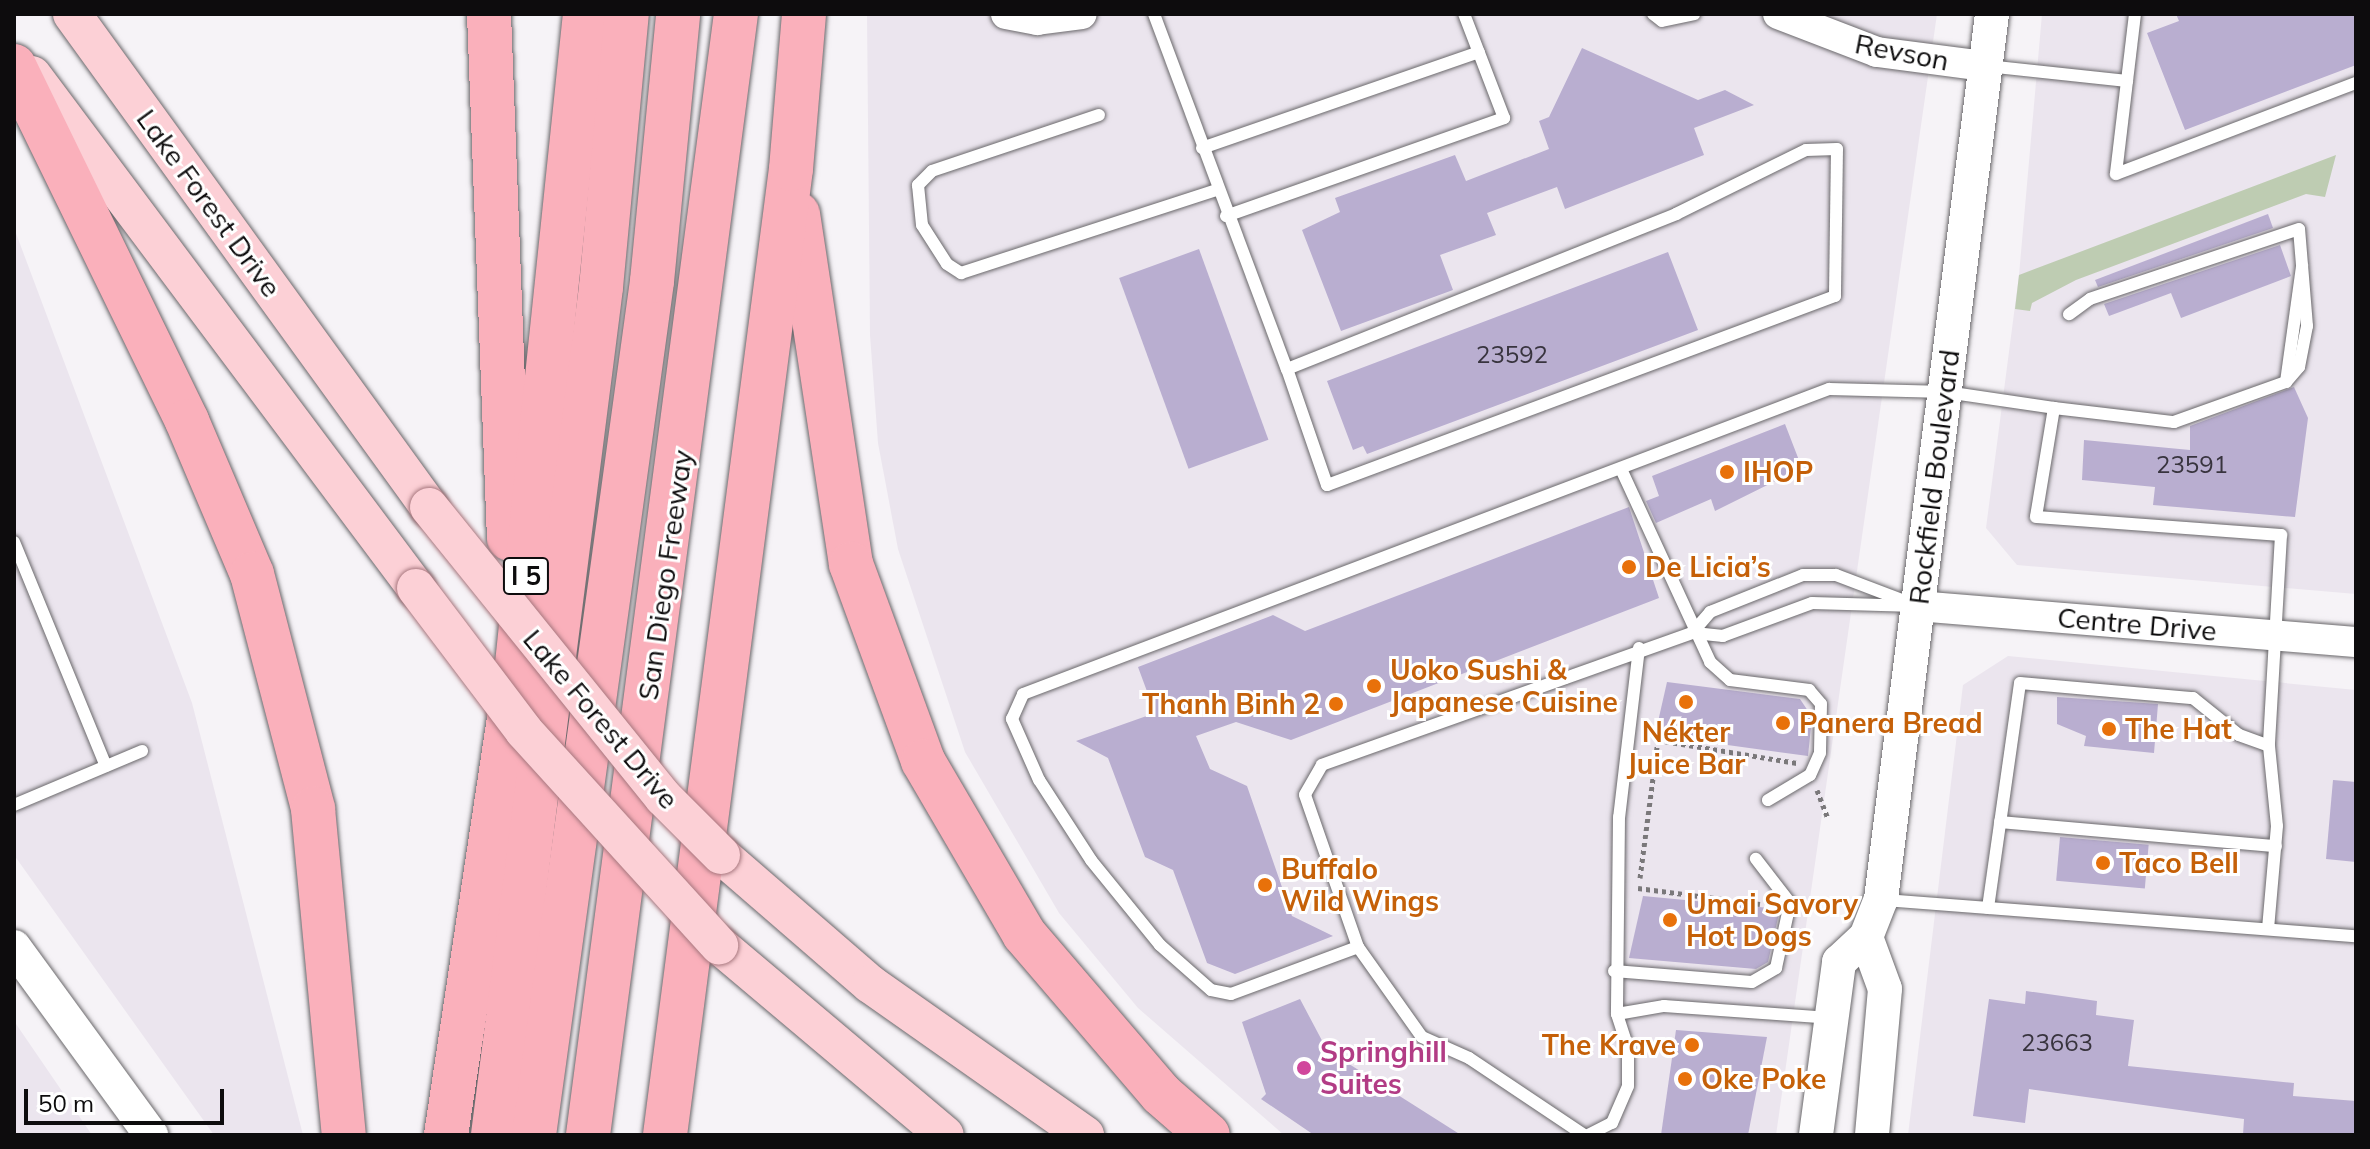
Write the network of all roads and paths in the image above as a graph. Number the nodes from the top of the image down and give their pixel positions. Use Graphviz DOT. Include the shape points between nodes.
graph roads {
  1 [pos="72,14"];
  2 [pos="489,14"];
  3 [pos="585,14"];
  4 [pos="627,14"];
  5 [pos="678,14"];
  6 [pos="736,14"];
  7 [pos="804,14"];
  8 [pos="1006,14"];
  9 [pos="1082,14"];
  10 [pos="1154,14"];
  11 [pos="1464,14"];
  12 [pos="1653,14"];
  13 [pos="1694,14"];
  14 [pos="1778,14"];
  15 [pos="1992,14"];
  16 [pos="2135,14"];
  17 [pos="14,50"];
  18 [pos="1479,52"];
  19 [pos="14,66"];
  20 [pos="1983,66"];
  21 [pos="2127,81"];
  22 [pos="2356,83"];
  23 [pos="1099,115"];
  24 [pos="1202,148"];
  25 [pos="791,169"];
  26 [pos="1217,190"];
  27 [pos="1226,216"];
  28 [pos="2069,314"];
  29 [pos="1287,369"];
  30 [pos="1946,392"];
  31 [pos="2054,408"];
  32 [pos="1621,469"];
  33 [pos="14,542"];
  34 [pos="1917,606"];
  35 [pos="1692,633"];
  36 [pos="2278,635"];
  37 [pos="2356,642"];
  38 [pos="1639,648"];
  39 [pos="517,664"];
  40 [pos="2269,746"];
  41 [pos="142,751"];
  42 [pos="106,766"];
  43 [pos="1800,767"];
  44 [pos="1808,778"];
  45 [pos="1768,800"];
  46 [pos="14,805"];
  47 [pos="1828,818"];
  48 [pos="2000,822"];
  49 [pos="2276,846"];
  50 [pos="1756,859"];
  51 [pos="1881,899"];
  52 [pos="1760,904"];
  53 [pos="1988,908"];
  54 [pos="2268,929"];
  55 [pos="2356,936"];
  56 [pos="1866,937"];
  57 [pos="14,947"];
  58 [pos="1358,947"];
  59 [pos="1614,971"];
  60 [pos="1617,1014"];
  61 [pos="1830,1018"];
  62 [pos="151,1135"];
  63 [pos="344,1135"];
  64 [pos="446,1135"];
  65 [pos="493,1135"];
  66 [pos="534,1135"];
  67 [pos="588,1135"];
  68 [pos="665,1135"];
  69 [pos="945,1135"];
  70 [pos="1085,1135"];
  71 [pos="1208,1135"];
  72 [pos="1586,1135"];
  73 [pos="1816,1135"];
  74 [pos="1872,1135"];
  1 -- 70 [label="main road, Lake Forest Drive, bridge" via="429,507 663,797 721,855 870,984"];
  2 -- 39 [label="highway"];
  3 -- 39 [label="highway, I 5"];
  4 -- 65 [label="highway" via="601,287"];
  5 -- 66 [label="highway" via="652,281"];
  6 -- 67 [label="highway, San Diego Freeway"];
  7 -- 25 [label="highway"];
  8 -- 9 [label="street" via="1037,20"];
  10 -- 24 [label="lane"];
  11 -- 18 [label="lane"];
  12 -- 13 [label="lane" via="1662,21"];
  14 -- 20 [label="street, Revson" via="1877,52"];
  15 -- 20 [label="main road, Rockfield Boulevard"];
  16 -- 21 [label="lane"];
  17 -- 69 [label="main road, bridge" via="524,731 719,945"];
  18 -- 24 [label="lane"];
  18 -- 27 [label="lane" via="1504,118"];
  19 -- 63 [label="highway" via="187,421 252,574 313,809"];
  20 -- 21 [label="lane"];
  20 -- 30 [label="main road, Rockfield Boulevard"];
  21 -- 22 [label="lane" via="2116,174"];
  23 -- 26 [label="lane" via="932,171 918,185 922,225 947,264 961,273"];
  24 -- 26 [label="lane"];
  25 -- 68 [label="highway"];
  25 -- 71 [label="highway" via="851,564 897,702 953,818 1024,934 1161,1094"];
  26 -- 27 [label="lane"];
  27 -- 29 [label="lane"];
  28 -- 31 [label="lane" via="2090,299 2288,227 2299,229 2308,287 2303,358 2286,382 2174,422"];
  29 -- 29 [label="lane" via="1676,214 1806,150 1837,149 1835,296 1327,485"];
  30 -- 31 [label="lane"];
  30 -- 32 [label="lane" via="1829,389"];
  30 -- 34 [label="main road, Rockfield Boulevard"];
  31 -- 36 [label="lane" via="2036,517 2281,535"];
  32 -- 35 [label="lane"];
  32 -- 58 [label="lane" via="1023,694 1012,719 1039,780 1150,933 1211,990 1231,994"];
  33 -- 42 [label="lane"];
  34 -- 35 [label="lane, Centre Drive" via="1812,603 1723,636"];
  34 -- 35 [label="lane, Centre Drive" via="1836,575 1803,575 1710,612"];
  34 -- 36 [label="street, Centre Drive"];
  34 -- 51 [label="main road, Rockfield Boulevard"];
  35 -- 38 [label="lane"];
  35 -- 45 [label="lane" via="1730,680 1809,690 1821,704 1820,753 1810,775"];
  36 -- 37 [label="street, Centre Drive"];
  36 -- 40 [label="lane"];
  38 -- 58 [label="lane" via="1322,765 1305,795"];
  38 -- 59 [label="lane" via="1618,851"];
  39 -- 64 [label="highway, I 5"];
  40 -- 48 [label="lane" via="2239,735 2193,698 2020,683"];
  40 -- 49 [label="lane"];
  41 -- 42 [label="lane"];
  42 -- 46 [label="lane"];
  43 -- 52 [label="path" via="1793,757 1658,740 1638,892"];
  44 -- 47 [label="path"];
  48 -- 49 [label="lane"];
  48 -- 53 [label="lane"];
  49 -- 54 [label="lane"];
  50 -- 59 [label="lane" via="1790,903 1776,968 1752,982"];
  51 -- 53 [label="lane"];
  51 -- 56 [label="main road, Rockfield Boulevard"];
  53 -- 54 [label="lane"];
  54 -- 55 [label="lane"];
  56 -- 61 [label="main road, Rockfield Boulevard" via="1839,962"];
  56 -- 74 [label="main road" via="1885,989"];
  57 -- 62 [label="main road"];
  58 -- 72 [label="lane" via="1422,1037 1469,1058"];
  59 -- 60 [label="lane"];
  60 -- 61 [label="lane" via="1664,1006"];
  60 -- 72 [label="lane" via="1628,1048 1628,1086 1612,1123"];
  61 -- 73 [label="main road, Rockfield Boulevard"];
}
